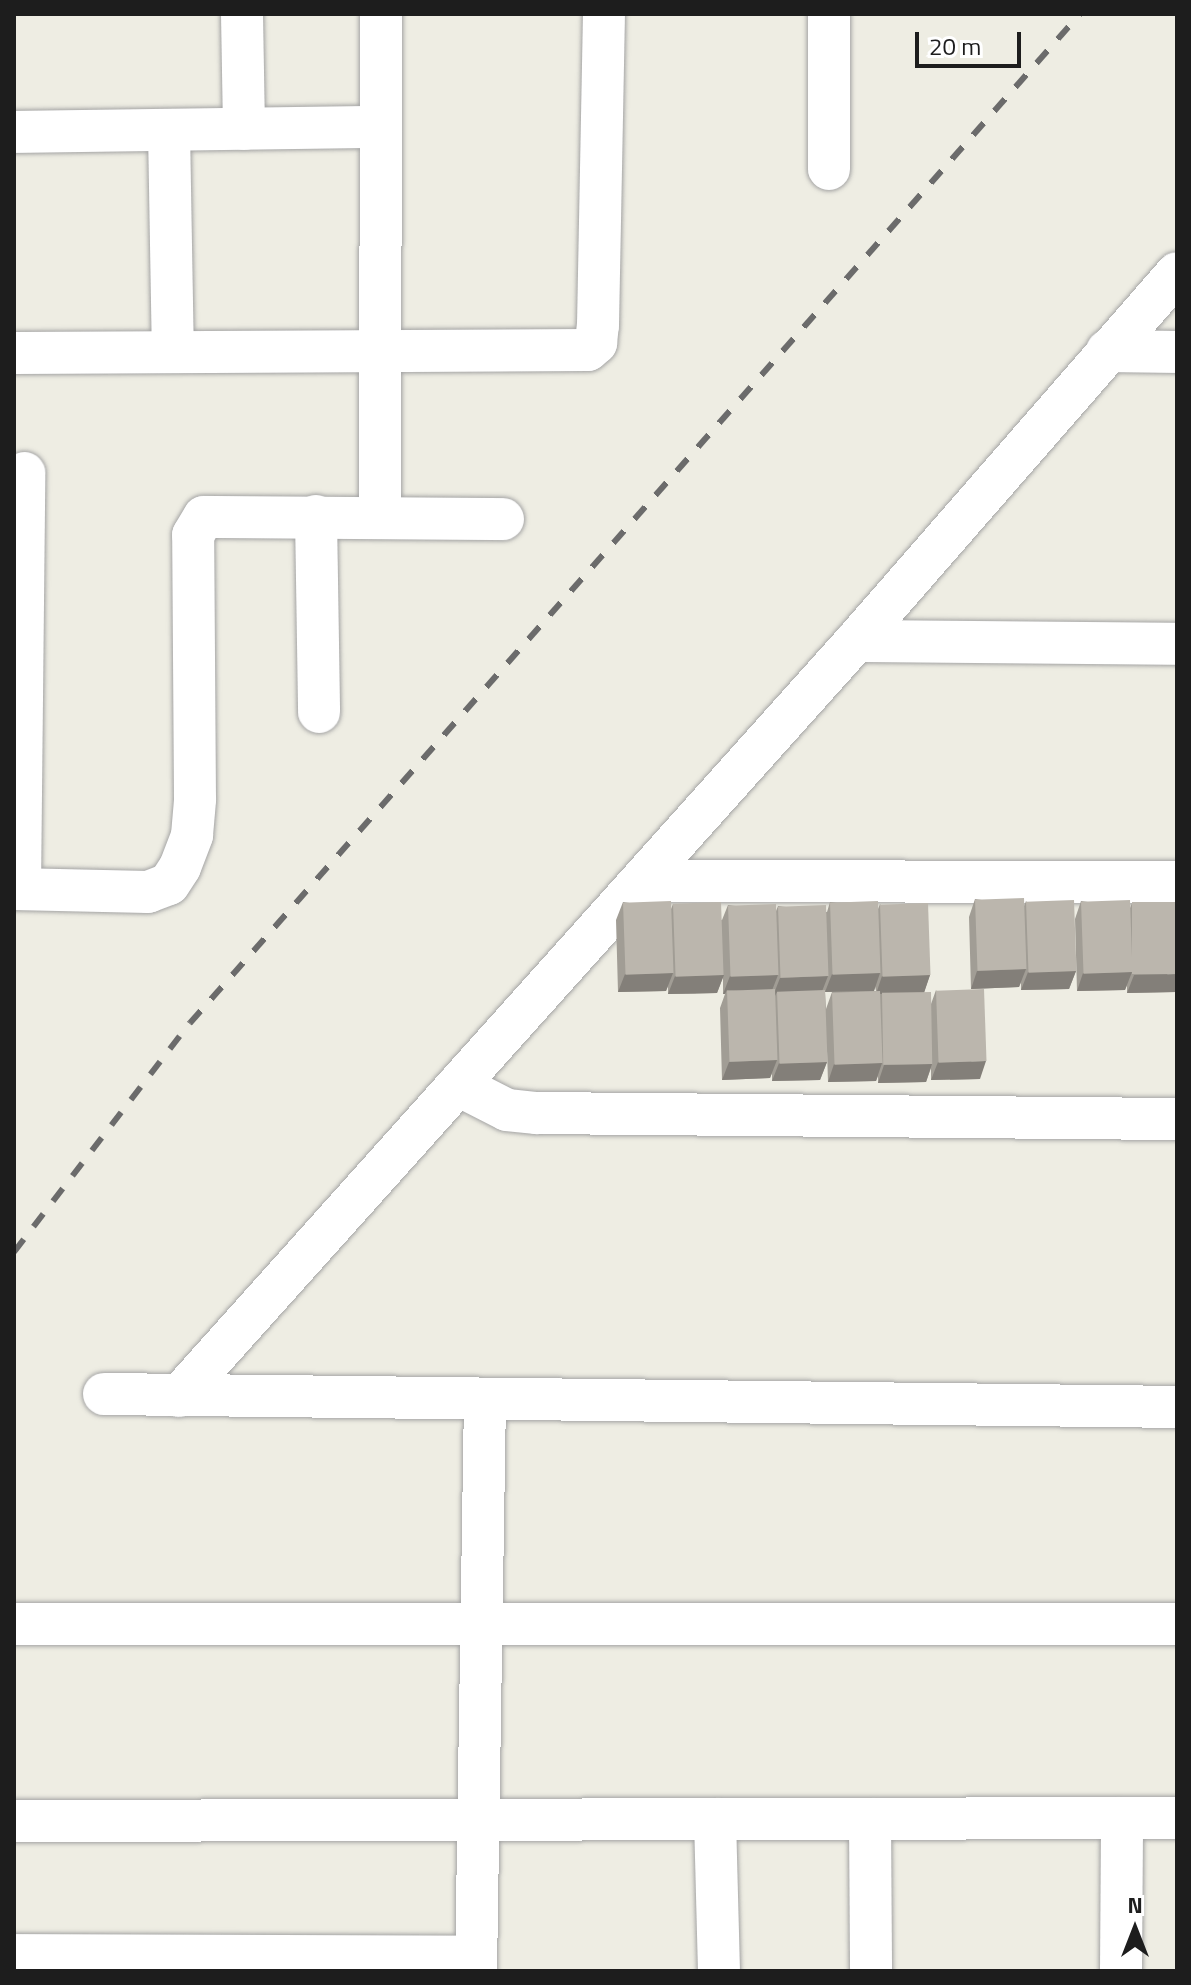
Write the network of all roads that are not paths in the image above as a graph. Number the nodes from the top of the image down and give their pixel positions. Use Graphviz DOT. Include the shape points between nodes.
graph roads {
  1 [pos="242,14"];
  2 [pos="381,14"];
  3 [pos="604,14"];
  4 [pos="829,14"];
  5 [pos="381,127"];
  6 [pos="244,129"];
  7 [pos="169,130"];
  8 [pos="14,132"];
  9 [pos="829,169"];
  10 [pos="1177,273"];
  11 [pos="381,350"];
  12 [pos="173,351"];
  13 [pos="1107,351"];
  14 [pos="1177,352"];
  15 [pos="14,353"];
  16 [pos="24,473"];
  17 [pos="316,516"];
  18 [pos="380,516"];
  19 [pos="503,519"];
  20 [pos="856,641"];
  21 [pos="1177,644"];
  22 [pos="18,662"];
  23 [pos="319,712"];
  24 [pos="642,881"];
  25 [pos="1177,882"];
  26 [pos="17,889"];
  27 [pos="458,1085"];
  28 [pos="1177,1119"];
  29 [pos="104,1394"];
  30 [pos="179,1396"];
  31 [pos="485,1399"];
  32 [pos="1177,1407"];
  33 [pos="14,1624"];
  34 [pos="478,1624"];
  35 [pos="1177,1624"];
  36 [pos="1122,1818"];
  37 [pos="1177,1818"];
  38 [pos="474,1819"];
  39 [pos="715,1819"];
  40 [pos="870,1819"];
  41 [pos="14,1821"];
  42 [pos="14,1955"];
  43 [pos="476,1964"];
  44 [pos="719,1971"];
  45 [pos="871,1971"];
  46 [pos="1121,1971"];
  1 -- 6 [label="street"];
  2 -- 5 [label="street"];
  3 -- 11 [label="street" via="596,343 576,354"];
  4 -- 9 [label="street"];
  5 -- 6 [label="street"];
  5 -- 11 [label="street"];
  6 -- 7 [label="street"];
  7 -- 8 [label="street"];
  7 -- 12 [label="street"];
  10 -- 13 [label="street"];
  11 -- 12 [label="street"];
  11 -- 18 [label="street"];
  12 -- 15 [label="street"];
  13 -- 14 [label="street"];
  13 -- 20 [label="street"];
  16 -- 22 [label="street"];
  17 -- 18 [label="street"];
  17 -- 23 [label="street"];
  17 -- 26 [label="street" via="215,514 195,525 195,799 192,835 169,884 148,892"];
  18 -- 19 [label="street"];
  20 -- 21 [label="street"];
  20 -- 24 [label="street"];
  22 -- 26 [label="street"];
  24 -- 25 [label="street"];
  24 -- 27 [label="street"];
  27 -- 28 [label="street" via="507,1110 537,1113"];
  27 -- 30 [label="street"];
  29 -- 30 [label="street"];
  30 -- 31 [label="street"];
  31 -- 32 [label="street"];
  31 -- 34 [label="street"];
  33 -- 34 [label="street"];
  34 -- 35 [label="street"];
  34 -- 38 [label="street"];
  36 -- 37 [label="street"];
  36 -- 40 [label="street"];
  36 -- 46 [label="street"];
  38 -- 39 [label="street"];
  38 -- 41 [label="street"];
  38 -- 43 [label="street"];
  39 -- 40 [label="street"];
  39 -- 44 [label="street"];
  40 -- 45 [label="street"];
  42 -- 43 [label="street"];
}
